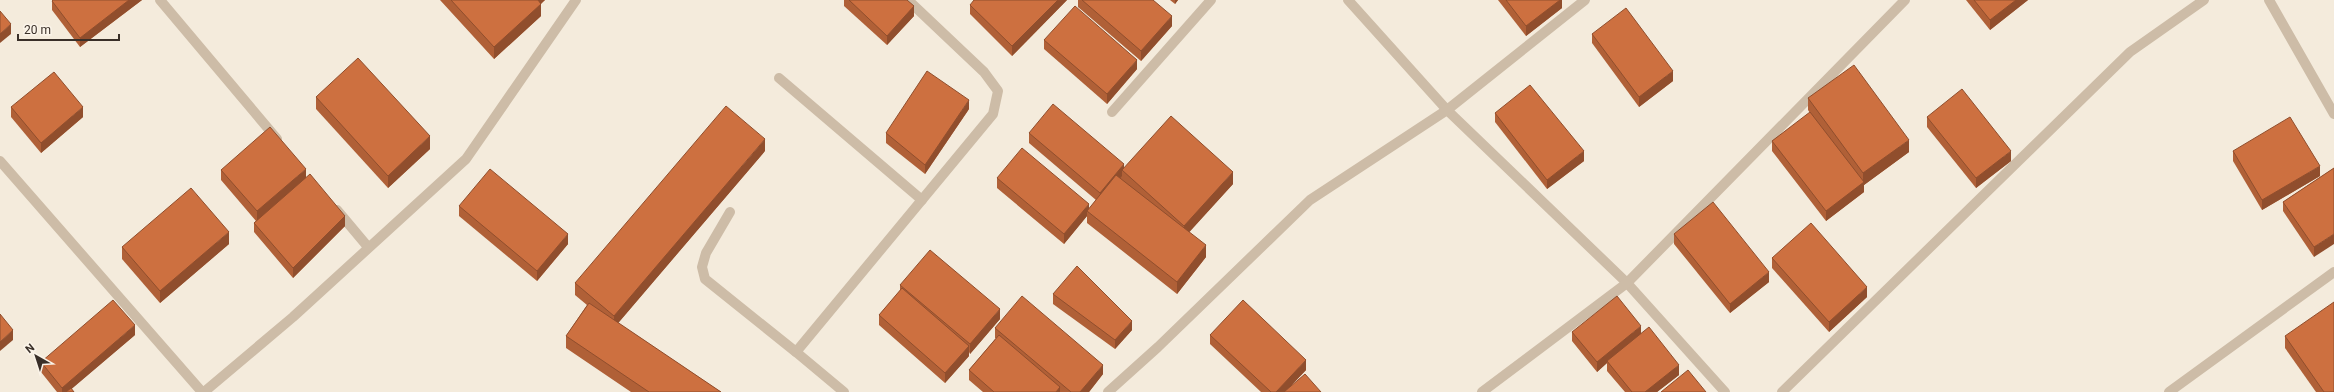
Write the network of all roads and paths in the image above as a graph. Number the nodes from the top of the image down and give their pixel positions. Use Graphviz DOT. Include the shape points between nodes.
graph roads {
  1 [pos="160,0"];
  2 [pos="576,0"];
  3 [pos="908,0"];
  4 [pos="1211,0"];
  5 [pos="1348,0"];
  6 [pos="1585,0"];
  7 [pos="1905,0"];
  8 [pos="2204,0"];
  9 [pos="2268,0"];
  10 [pos="779,78"];
  11 [pos="1448,110"];
  12 [pos="1112,112"];
  13 [pos="2334,114"];
  14 [pos="282,145"];
  15 [pos="0,161"];
  16 [pos="328,199"];
  17 [pos="922,200"];
  18 [pos="730,212"];
  19 [pos="368,247"];
  20 [pos="2334,272"];
  21 [pos="1627,283"];
  22 [pos="796,352"];
  23 [pos="203,392"];
  24 [pos="844,392"];
  25 [pos="1108,392"];
  26 [pos="1482,392"];
  27 [pos="1725,392"];
  28 [pos="1782,392"];
  29 [pos="2169,392"];
  1 -- 14 [label="street"];
  2 -- 19 [label="street" via="466,159"];
  3 -- 17 [label="street" via="984,72 998,90 993,114"];
  4 -- 12 [label="street"];
  5 -- 11 [label="street"];
  6 -- 11 [label="street"];
  7 -- 21 [label="street"];
  8 -- 28 [label="street" via="2130,52"];
  9 -- 13 [label="street"];
  10 -- 17 [label="street"];
  11 -- 21 [label="street"];
  11 -- 25 [label="street" via="1310,200"];
  15 -- 23 [label="street"];
  16 -- 19 [label="street"];
  17 -- 22 [label="street"];
  18 -- 22 [label="street" via="706,253 702,267 705,279"];
  19 -- 23 [label="street" via="293,317"];
  20 -- 29 [label="street"];
  21 -- 26 [label="street"];
  21 -- 27 [label="street"];
  22 -- 24 [label="street"];
}
